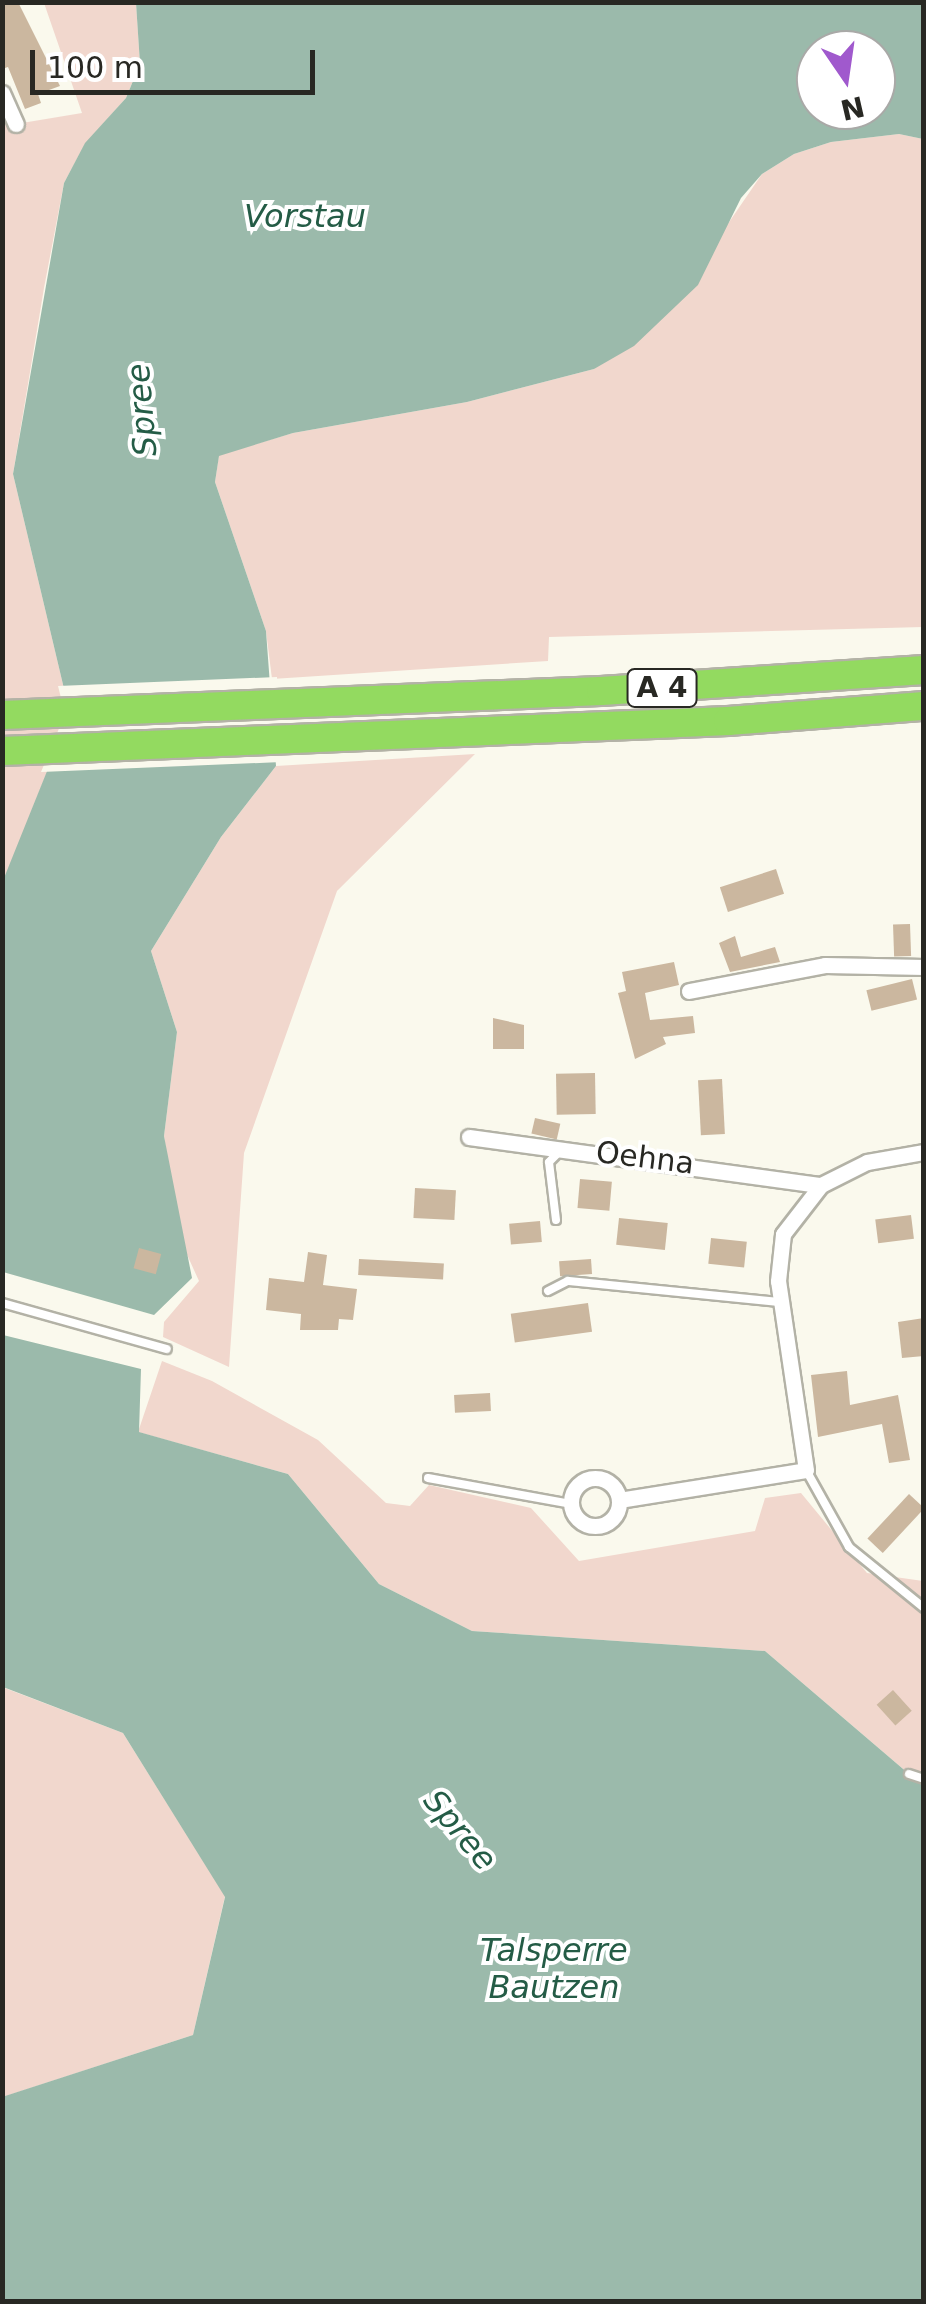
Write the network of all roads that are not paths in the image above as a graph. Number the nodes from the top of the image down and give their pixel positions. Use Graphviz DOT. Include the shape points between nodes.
graph roads {
  1 [pos="2,93"];
  2 [pos="16,124"];
  3 [pos="924,670"];
  4 [pos="924,706"];
  5 [pos="2,714"];
  6 [pos="2,751"];
  7 [pos="924,967"];
  8 [pos="689,990"];
  9 [pos="469,1137"];
  10 [pos="563,1148"];
  11 [pos="924,1152"];
  12 [pos="821,1185"];
  13 [pos="556,1220"];
  14 [pos="548,1291"];
  15 [pos="780,1302"];
  16 [pos="2,1303"];
  17 [pos="167,1349"];
  18 [pos="806,1470"];
  19 [pos="428,1478"];
  20 [pos="618,1500"];
  21 [pos="570,1504"];
  22 [pos="924,1608"];
  23 [pos="910,1774"];
  24 [pos="924,1778"];
  1 -- 2 [label="street"];
  3 -- 5 [label="highway, A 4"];
  4 -- 6 [label="highway, A 4"];
  7 -- 8 [label="street" via="824,965"];
  9 -- 10 [label="street, Oehna"];
  10 -- 12 [label="street, Oehna"];
  10 -- 13 [label="lane" via="549,1162"];
  11 -- 12 [label="street" via="867,1162"];
  12 -- 15 [label="street" via="783,1234"];
  14 -- 15 [label="lane" via="582,1282"];
  15 -- 18 [label="street"];
  16 -- 17 [label="lane"];
  18 -- 20 [label="street"];
  18 -- 22 [label="lane" via="849,1547"];
  19 -- 21 [label="lane"];
  20 -- 21 [label="street" via="612,1486 589,1479"];
  20 -- 21 [label="street" via="616,1515 596,1526 582,1523"];
  23 -- 24 [label="lane"];
}
